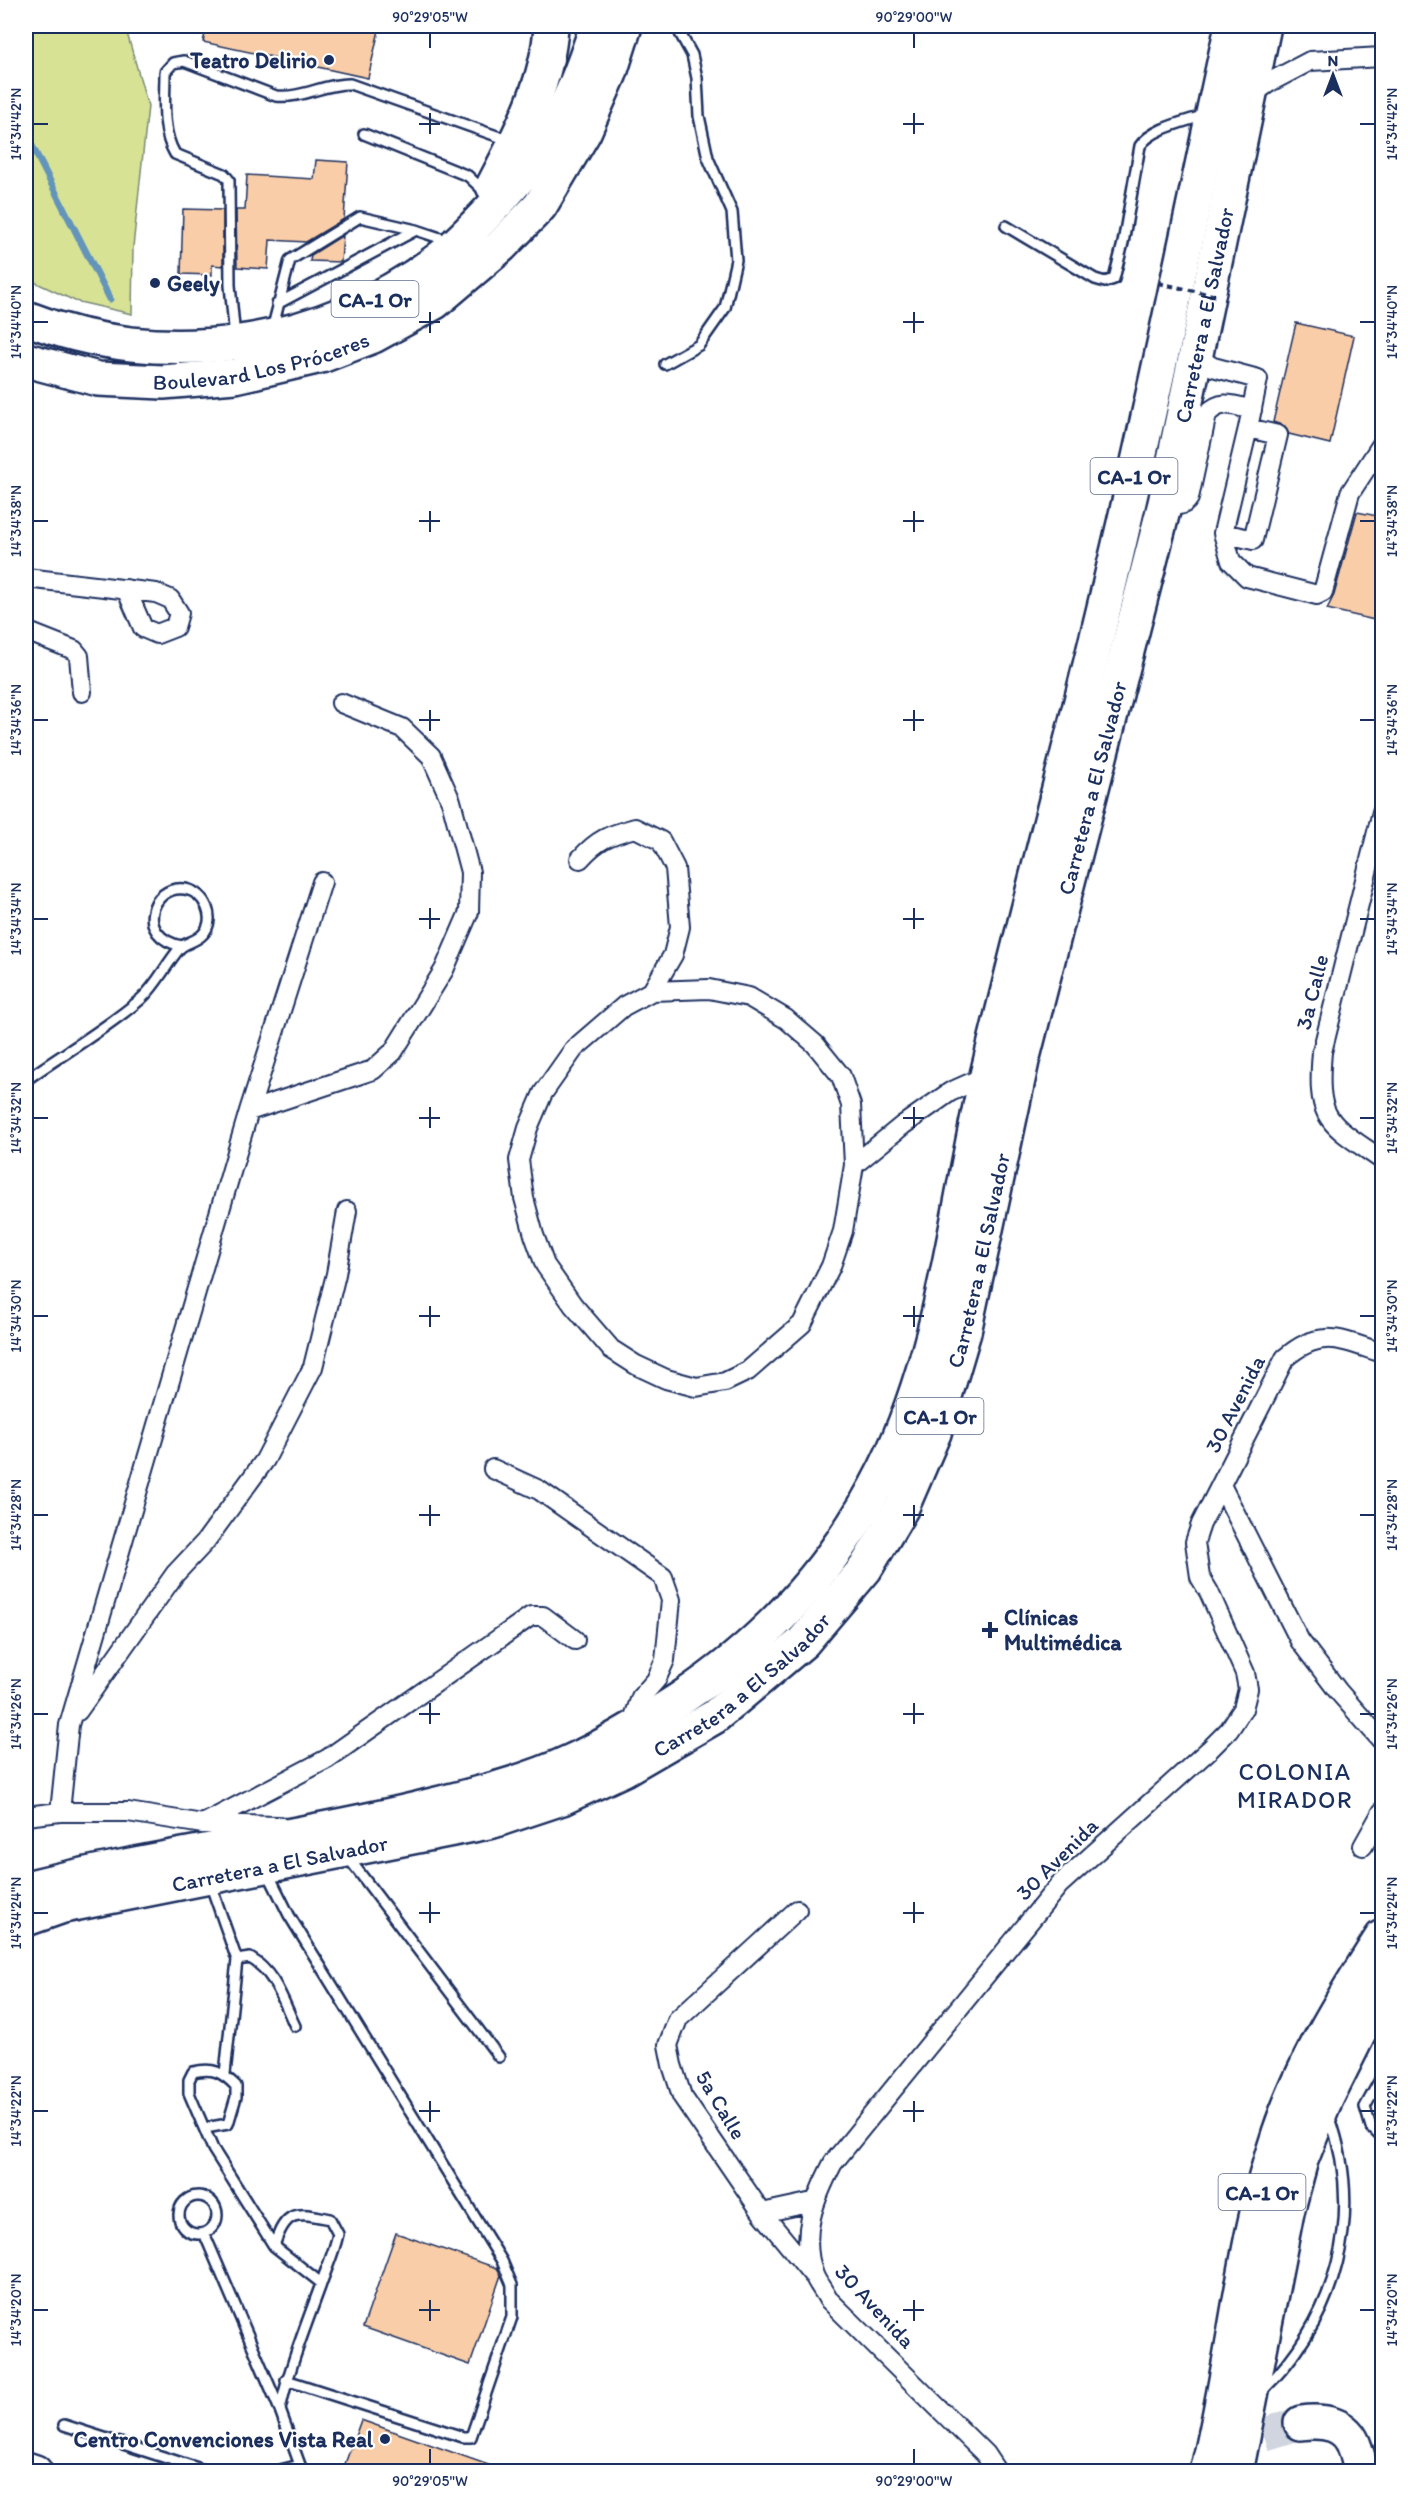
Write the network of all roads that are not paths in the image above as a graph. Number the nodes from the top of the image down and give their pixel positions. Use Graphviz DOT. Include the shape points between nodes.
graph roads {
  1 [pos="551,26"];
  2 [pos="574,26"];
  3 [pos="597,26"];
  4 [pos="625,26"];
  5 [pos="676,26"];
  6 [pos="1232,26"];
  7 [pos="1264,26"];
  8 [pos="1383,57"];
  9 [pos="1247,98"];
  10 [pos="566,107"];
  11 [pos="1213,112"];
  12 [pos="364,134"];
  13 [pos="516,142"];
  14 [pos="488,194"];
  15 [pos="1005,226"];
  16 [pos="416,230"];
  17 [pos="461,240"];
  18 [pos="277,304"];
  19 [pos="26,318"];
  20 [pos="270,338"];
  21 [pos="236,344"];
  22 [pos="1194,355"];
  23 [pos="26,360"];
  24 [pos="665,364"];
  25 [pos="1199,406"];
  26 [pos="1251,410"];
  27 [pos="1248,428"];
  28 [pos="1383,444"];
  29 [pos="1223,533"];
  30 [pos="26,578"];
  31 [pos="126,589"];
  32 [pos="26,631"];
  33 [pos="82,692"];
  34 [pos="341,703"];
  35 [pos="1383,812"];
  36 [pos="580,859"];
  37 [pos="322,882"];
  38 [pos="182,946"];
  39 [pos="652,991"];
  40 [pos="986,1076"];
  41 [pos="26,1080"];
  42 [pos="249,1111"];
  43 [pos="1383,1160"];
  44 [pos="854,1165"];
  45 [pos="347,1211"];
  46 [pos="1383,1353"];
  47 [pos="493,1469"];
  48 [pos="1221,1485"];
  49 [pos="576,1640"];
  50 [pos="665,1691"];
  51 [pos="69,1725"];
  52 [pos="1383,1741"];
  53 [pos="60,1812"];
  54 [pos="1383,1812"];
  55 [pos="26,1816"];
  56 [pos="203,1824"];
  57 [pos="341,1839"];
  58 [pos="1363,1846"];
  59 [pos="264,1866"];
  60 [pos="208,1878"];
  61 [pos="26,1888"];
  62 [pos="797,1910"];
  63 [pos="26,1918"];
  64 [pos="1383,1937"];
  65 [pos="237,1960"];
  66 [pos="1383,1993"];
  67 [pos="295,2025"];
  68 [pos="499,2057"];
  69 [pos="225,2074"];
  70 [pos="1383,2076"];
  71 [pos="1324,2103"];
  72 [pos="205,2128"];
  73 [pos="1383,2138"];
  74 [pos="813,2202"];
  75 [pos="762,2213"];
  76 [pos="204,2233"];
  77 [pos="274,2246"];
  78 [pos="814,2276"];
  79 [pos="321,2283"];
  80 [pos="286,2380"];
  81 [pos="1251,2401"];
  82 [pos="280,2410"];
  83 [pos="1301,2423"];
  84 [pos="64,2425"];
  85 [pos="302,2468"];
  86 [pos="26,2469"];
  87 [pos="35,2472"];
  88 [pos="210,2472"];
  89 [pos="272,2472"];
  90 [pos="997,2472"];
  91 [pos="1208,2472"];
  92 [pos="1236,2472"];
  93 [pos="1359,2472"];
  1 -- 13 [label="highway" via="542,76"];
  2 -- 10 [label="highway"];
  3 -- 10 [label="highway, Boulevard Los Próceres / CA-1 Or"];
  4 -- 23 [label="highway, Boulevard Los Próceres / CA-1 Or" via="595,108 540,206 501,246 435,302 394,325 321,356 235,376 163,382 98,379"];
  5 -- 24 [label="lane" via="692,55 708,158 732,212 736,260 725,308 699,345"];
  6 -- 11 [label="highway, Carretera a El Salvador / CA-1 Or"];
  7 -- 9 [label="highway, Carretera a El Salvador / CA-1 Or"];
  8 -- 9 [label="street" via="1310,61"];
  9 -- 22 [label="highway, Carretera a El Salvador / CA-1 Or"];
  10 -- 17 [label="highway, Boulevard Los Próceres / CA-1 Or" via="517,181"];
  11 -- 15 [label="lane" via="1154,134 1140,146 1114,279 1095,279"];
  11 -- 40 [label="highway, Carretera a El Salvador / CA-1 Or" via="1114,567"];
  12 -- 14 [label="lane" via="468,176"];
  13 -- 14 [label="highway"];
  13 -- 21 [label="lane" via="350,84 276,96 184,61 173,63 165,72 164,107 171,146 175,154 224,174 229,180 230,285"];
  14 -- 17 [label="highway"];
  16 -- 17 [label="lane"];
  16 -- 18 [label="lane"];
  16 -- 18 [label="lane" via="360,217 290,260"];
  17 -- 20 [label="highway, Boulevard Los Próceres / CA-1 Or" via="409,280 372,301 340,316"];
  18 -- 20 [label="lane"];
  19 -- 21 [label="highway, Boulevard Los Próceres / CA-1 Or" via="87,338 126,345"];
  20 -- 21 [label="highway, Boulevard Los Próceres / CA-1 Or"];
  22 -- 25 [label="highway, Carretera a El Salvador / CA-1 Or"];
  22 -- 26 [label="street" via="1213,368 1258,379"];
  25 -- 26 [label="street" via="1225,403"];
  25 -- 57 [label="highway, Carretera a El Salvador / CA-1 Or" via="1165,503 1022,1060 975,1288 949,1389 902,1508 865,1569 803,1642 714,1717 624,1769 562,1798 493,1821"];
  26 -- 27 [label="street"];
  27 -- 29 [label="street"];
  27 -- 29 [label="street" via="1278,435 1256,530 1253,540"];
  28 -- 29 [label="street" via="1350,493 1323,592 1317,595 1247,577 1231,561"];
  30 -- 31 [label="street"];
  32 -- 33 [label="street" via="74,650 79,656"];
  34 -- 42 [label="street" via="402,728 431,756 452,801 470,872 468,912 444,970 393,1052 373,1070"];
  35 -- 43 [label="street, 3a Calle" via="1322,1052 1319,1084 1322,1105 1333,1126"];
  36 -- 39 [label="street" via="595,842 635,828 661,841 675,868 680,927 673,955"];
  37 -- 42 [label="street"];
  38 -- 38 [label="lane" via="195,942 206,932 210,919 199,895 186,889 172,889 160,896 153,908 152,922 158,935 168,943"];
  38 -- 41 [label="lane" via="143,998"];
  39 -- 44 [label="street" via="709,989 749,997 786,1019 841,1076 851,1105"];
  39 -- 44 [label="street" via="624,1006 574,1049 543,1093 519,1160 524,1198 545,1265 611,1349 666,1379 696,1387 725,1382 748,1371 802,1324 831,1266 843,1231"];
  40 -- 44 [label="street" via="950,1092"];
  40 -- 50 [label="highway, Carretera a El Salvador / CA-1 Or" via="933,1332 887,1465 837,1551 779,1619 735,1658"];
  42 -- 51 [label="street"];
  45 -- 51 [label="street" via="314,1367 265,1460 205,1542 175,1574"];
  46 -- 48 [label="street, 30 Avenida" via="1331,1339 1304,1343 1294,1350 1285,1358"];
  47 -- 50 [label="street" via="538,1490 663,1577 671,1600"];
  48 -- 52 [label="street" via="1300,1641"];
  48 -- 74 [label="street, 30 Avenida" via="1195,1542 1196,1562 1245,1673 1248,1689 1243,1709 1209,1750 1059,1885 833,2163"];
  49 -- 56 [label="street" via="543,1616 531,1616 327,1759"];
  50 -- 57 [label="highway, Carretera a El Salvador / CA-1 Or" via="630,1729 570,1762"];
  51 -- 53 [label="street"];
  53 -- 55 [label="street"];
  53 -- 56 [label="street" via="128,1812"];
  54 -- 58 [label="street"];
  56 -- 57 [label="street"];
  57 -- 59 [label="highway, Carretera a El Salvador / CA-1 Or"];
  57 -- 61 [label="highway, Carretera a El Salvador / CA-1 Or" via="108,1869"];
  57 -- 68 [label="lane"];
  59 -- 60 [label="highway, Carretera a El Salvador / CA-1 Or"];
  59 -- 80 [label="lane" via="289,1915 502,2261 512,2285 512,2317 471,2437"];
  60 -- 63 [label="highway, Carretera a El Salvador / CA-1 Or" via="63,1906"];
  60 -- 65 [label="lane"];
  62 -- 75 [label="street, 5a Calle" via="678,2019 668,2045 682,2096"];
  64 -- 91 [label="highway, CA-1 Or" via="1329,2025 1279,2131 1252,2230"];
  65 -- 67 [label="lane" via="250,1958 263,1965"];
  65 -- 69 [label="lane"];
  66 -- 71 [label="highway, CA-1 Or"];
  69 -- 72 [label="lane" via="236,2086 228,2124"];
  69 -- 72 [label="lane" via="206,2069 193,2072 189,2080 189,2093"];
  70 -- 73 [label="lane" via="1365,2107 1371,2127"];
  71 -- 81 [label="highway, CA-1 Or" via="1301,2160 1287,2212"];
  71 -- 81 [label="lane" via="1336,2136 1344,2180 1344,2223 1338,2264 1325,2303 1306,2339 1281,2372"];
  72 -- 77 [label="lane" via="213,2149"];
  74 -- 75 [label="street"];
  74 -- 78 [label="street, 30 Avenida" via="808,2226"];
  75 -- 78 [label="street, 5a Calle"];
  76 -- 76 [label="lane" via="215,2224 216,2208 211,2201 196,2196 184,2202 180,2219 192,2233"];
  76 -- 82 [label="lane"];
  77 -- 79 [label="lane"];
  77 -- 79 [label="lane" via="286,2220 300,2213 330,2219 338,2234"];
  78 -- 90 [label="street, 30 Avenida" via="828,2299 985,2454"];
  79 -- 80 [label="lane"];
  80 -- 82 [label="lane"];
  81 -- 92 [label="highway, CA-1 Or"];
  82 -- 85 [label="lane"];
  83 -- 93 [label="highway" via="1317,2421 1342,2428 1352,2439"];
  84 -- 88 [label="lane"];
  85 -- 89 [label="lane"];
  86 -- 87 [label="highway"];
}
